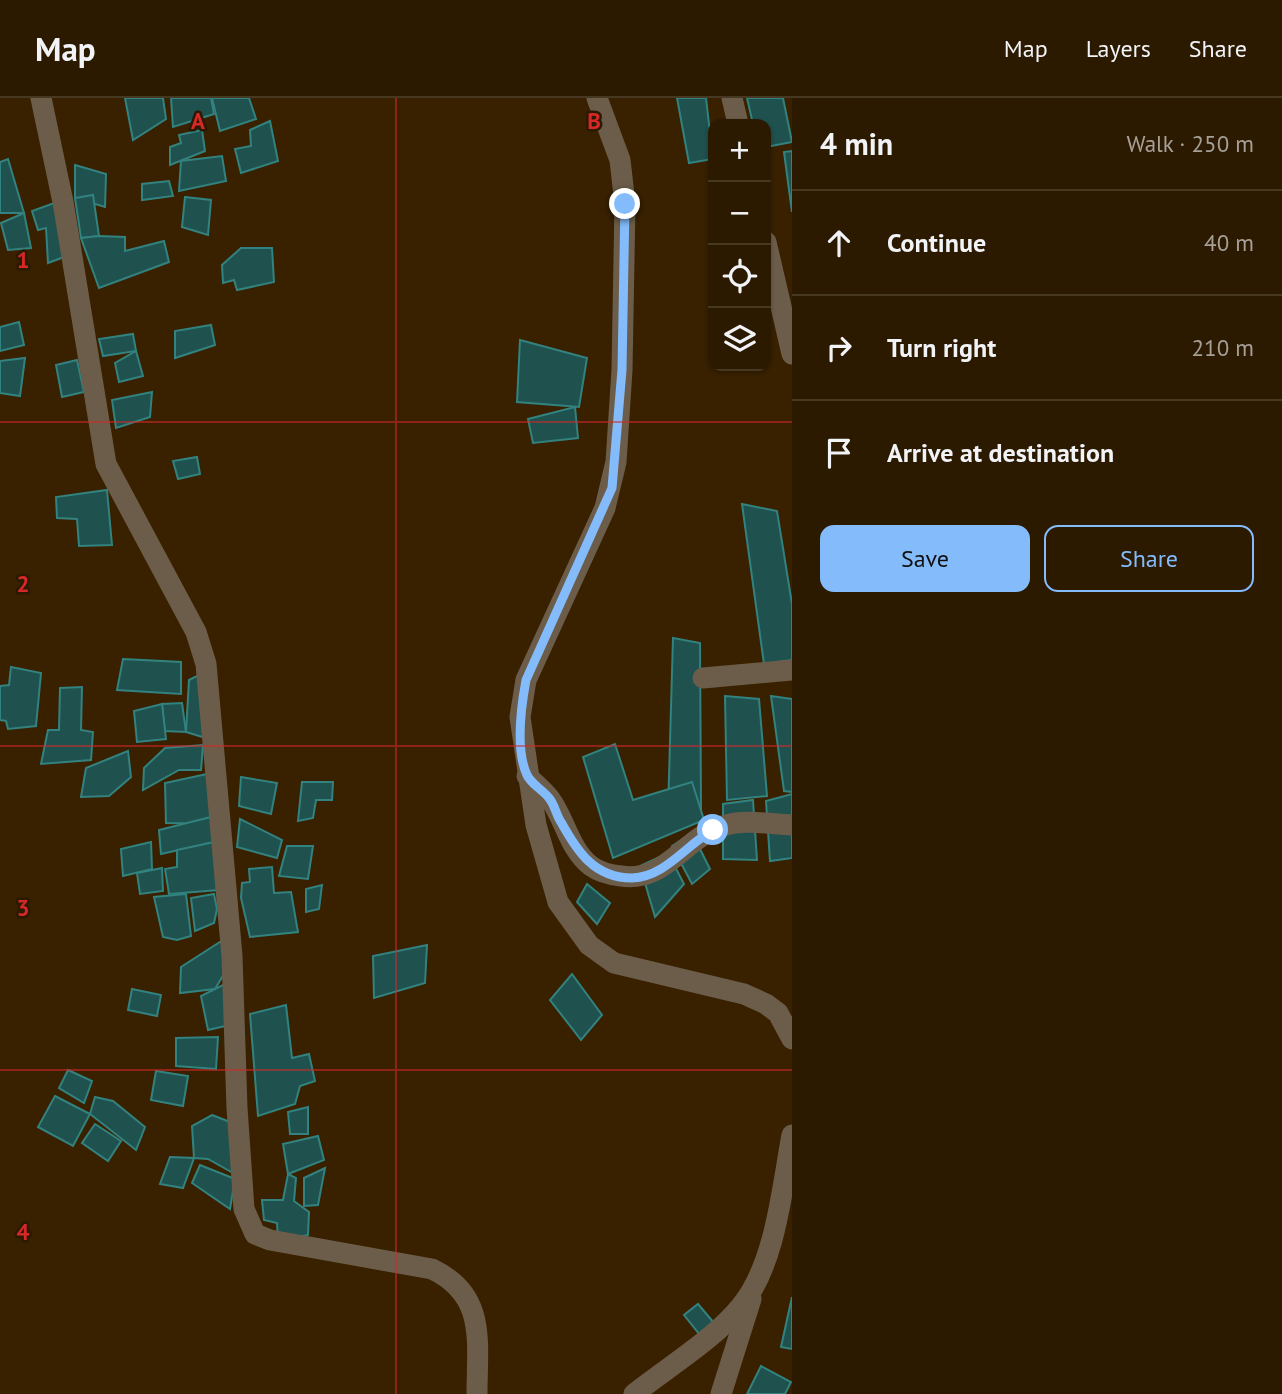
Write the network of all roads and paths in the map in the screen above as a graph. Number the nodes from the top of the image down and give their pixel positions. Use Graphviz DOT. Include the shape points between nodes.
graph roads {
  1 [pos="41,98"];
  2 [pos="597,98"];
  3 [pos="732,98"];
  4 [pos="737,119"];
  5 [pos="767,245"];
  6 [pos="792,354"];
  7 [pos="792,670"];
  8 [pos="703,678"];
  9 [pos="527,776"];
  10 [pos="792,825"];
  11 [pos="792,1039"];
  12 [pos="792,1135"];
  13 [pos="762,1264"];
  14 [pos="477,1394"];
  15 [pos="634,1394"];
  16 [pos="721,1394"];
  1 -- 14 [label="street" via="106,464 196,632 206,664 232,956 244,1209 249,1226 270,1240 432,1269 449,1278 473,1310"];
  2 -- 9 [label="street" via="620,160 625,204 616,462 605,508 526,680 520,717"];
  3 -- 4 [label="street"];
  5 -- 6 [label="street"];
  7 -- 8 [label="street"];
  9 -- 10 [label="street" via="551,800 576,849 592,867 611,875 653,874 722,826"];
  9 -- 11 [label="street" via="558,902 589,945 614,962 766,1003 778,1013"];
  12 -- 13 [label="street" via="775,1227"];
  13 -- 15 [label="street" via="743,1303 729,1319"];
  13 -- 16 [label="street"];
}
